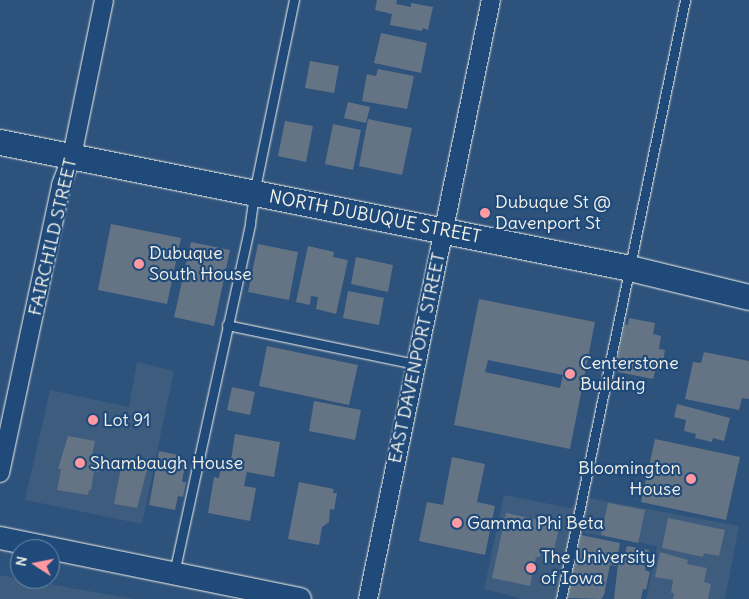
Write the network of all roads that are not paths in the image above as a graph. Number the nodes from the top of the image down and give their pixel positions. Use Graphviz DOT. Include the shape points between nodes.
graph roads {
  1 [pos="104,0"];
  2 [pos="294,0"];
  3 [pos="490,0"];
  4 [pos="684,0"];
  5 [pos="0,142"];
  6 [pos="72,156"];
  7 [pos="254,193"];
  8 [pos="443,231"];
  9 [pos="630,268"];
  10 [pos="749,297"];
  11 [pos="227,325"];
  12 [pos="416,364"];
  13 [pos="0,473"];
  14 [pos="0,538"];
  15 [pos="174,573"];
  16 [pos="300,599"];
  17 [pos="368,599"];
  18 [pos="561,599"];
  1 -- 6 [label="street, FAIRCHILD STREET"];
  2 -- 7 [label="lane"];
  3 -- 8 [label="street, EAST DAVENPORT STREET"];
  4 -- 9 [label="lane"];
  5 -- 6 [label="main road, NORTH DUBUQUE STREET"];
  6 -- 7 [label="main road, NORTH DUBUQUE STREET"];
  6 -- 13 [label="street, FAIRCHILD STREET" via="61,186"];
  7 -- 8 [label="main road, NORTH DUBUQUE STREET"];
  7 -- 11 [label="lane"];
  8 -- 9 [label="main road, NORTH DUBUQUE STREET"];
  8 -- 12 [label="street, EAST DAVENPORT STREET"];
  9 -- 10 [label="main road, NORTH DUBUQUE STREET"];
  9 -- 18 [label="lane"];
  11 -- 12 [label="lane"];
  11 -- 15 [label="lane"];
  12 -- 17 [label="street, EAST DAVENPORT STREET"];
  14 -- 15 [label="street"];
  15 -- 16 [label="street"];
}
